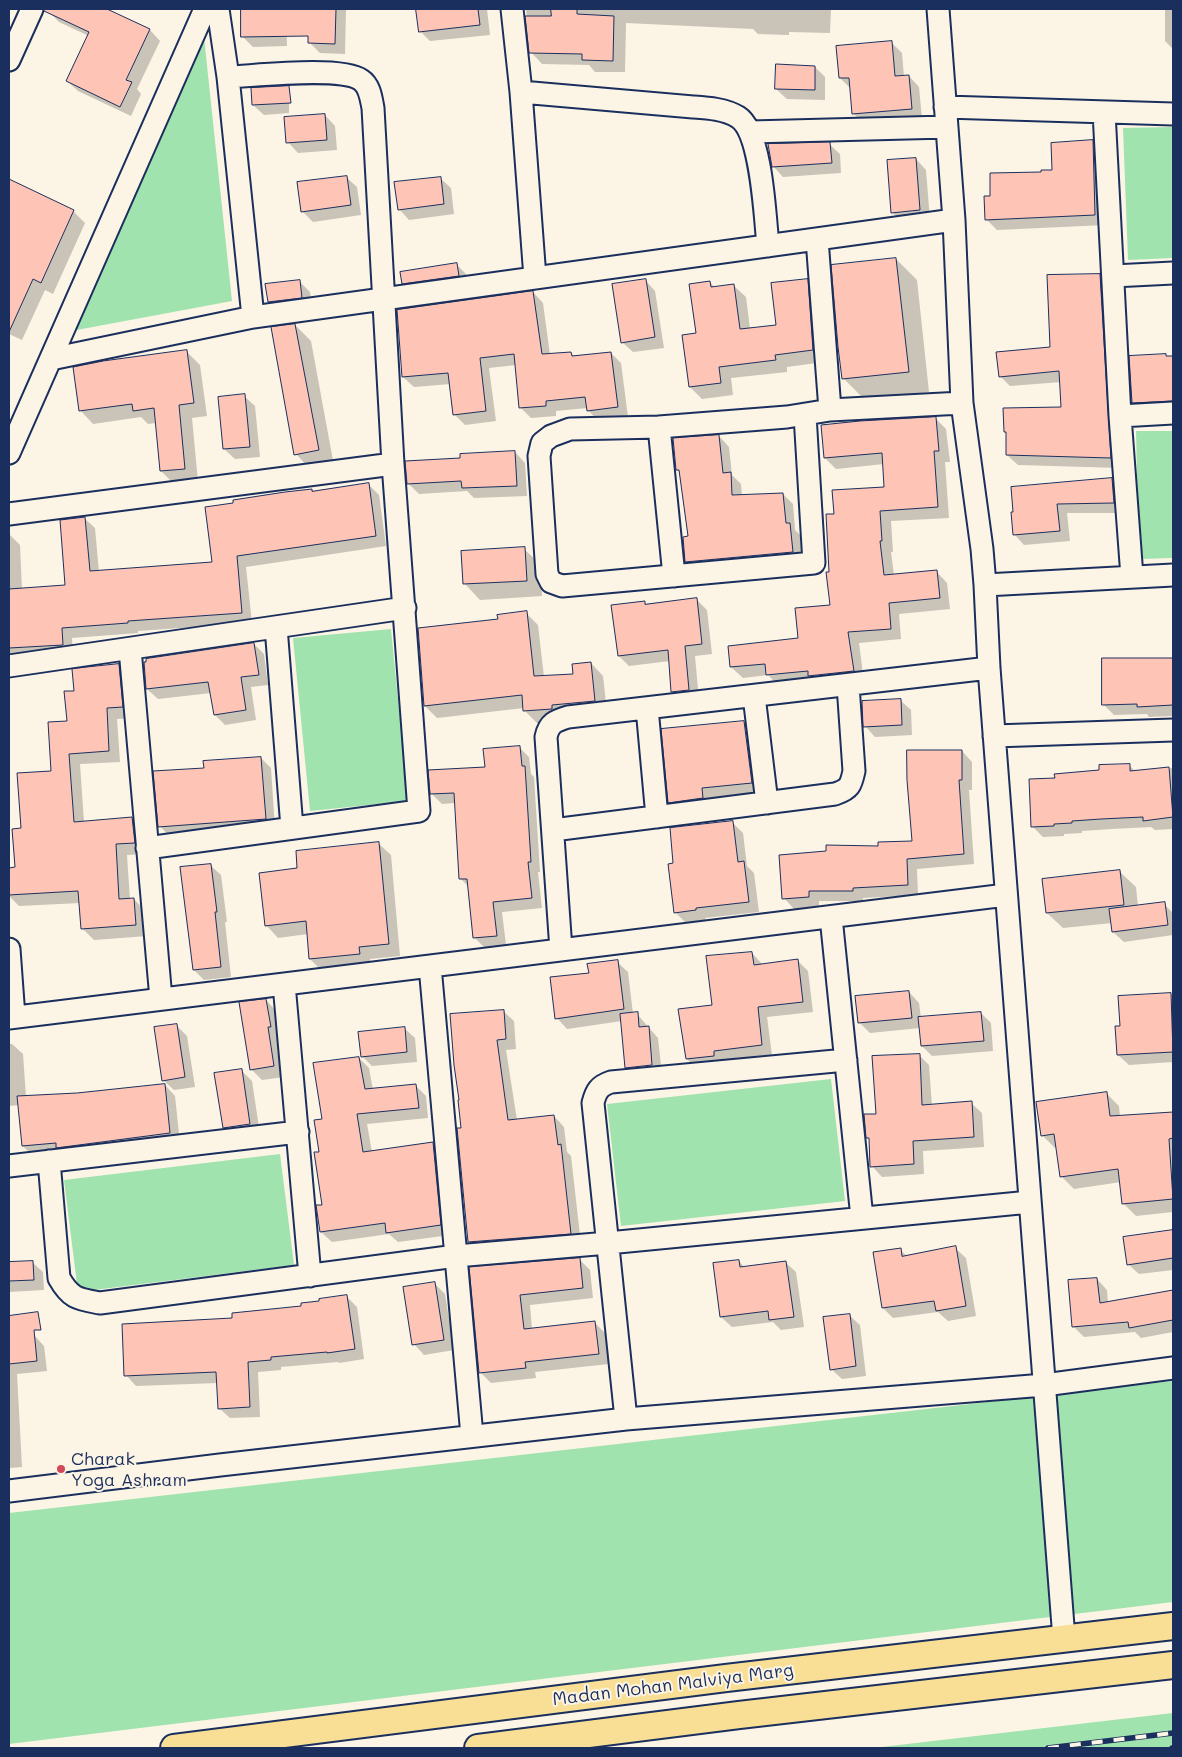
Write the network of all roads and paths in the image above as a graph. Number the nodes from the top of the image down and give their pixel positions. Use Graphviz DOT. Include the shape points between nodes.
graph roads {
  1 [pos="32,9"];
  2 [pos="205,9"];
  3 [pos="218,9"];
  4 [pos="512,9"];
  5 [pos="938,9"];
  6 [pos="9,60"];
  7 [pos="228,77"];
  8 [pos="521,92"];
  9 [pos="1104,112"];
  10 [pos="1173,114"];
  11 [pos="946,117"];
  12 [pos="750,132"];
  13 [pos="954,220"];
  14 [pos="817,239"];
  15 [pos="768,246"];
  16 [pos="1173,273"];
  17 [pos="1113,276"];
  18 [pos="535,278"];
  19 [pos="383,299"];
  20 [pos="253,317"];
  21 [pos="51,359"];
  22 [pos="962,403"];
  23 [pos="830,410"];
  24 [pos="1173,413"];
  25 [pos="805,415"];
  26 [pos="1120,416"];
  27 [pos="659,427"];
  28 [pos="9,453"];
  29 [pos="394,464"];
  30 [pos="9,514"];
  31 [pos="1173,575"];
  32 [pos="674,576"];
  33 [pos="1132,577"];
  34 [pos="985,585"];
  35 [pos="405,608"];
  36 [pos="276,627"];
  37 [pos="130,649"];
  38 [pos="9,666"];
  39 [pos="989,668"];
  40 [pos="848,685"];
  41 [pos="754,696"];
  42 [pos="647,708"];
  43 [pos="1173,730"];
  44 [pos="994,736"];
  45 [pos="767,803"];
  46 [pos="657,817"];
  47 [pos="292,828"];
  48 [pos="553,830"];
  49 [pos="148,848"];
  50 [pos="1006,895"];
  51 [pos="831,917"];
  52 [pos="9,949"];
  53 [pos="560,950"];
  54 [pos="430,966"];
  55 [pos="284,984"];
  56 [pos="161,999"];
  57 [pos="11,1018"];
  58 [pos="846,1060"];
  59 [pos="298,1132"];
  60 [pos="49,1162"];
  61 [pos="9,1166"];
  62 [pos="1030,1202"];
  63 [pos="862,1218"];
  64 [pos="608,1243"];
  65 [pos="456,1256"];
  66 [pos="310,1276"];
  67 [pos="1173,1368"];
  68 [pos="1044,1385"];
  69 [pos="626,1419"];
  70 [pos="472,1436"];
  71 [pos="9,1492"];
  72 [pos="1173,1626"];
  73 [pos="1064,1639"];
  74 [pos="1173,1666"];
  75 [pos="174,1748"];
  76 [pos="478,1748"];
  1 -- 6 [label="street"];
  2 -- 21 [label="street"];
  3 -- 7 [label="street"];
  4 -- 8 [label="street"];
  5 -- 11 [label="street"];
  7 -- 19 [label="street" via="326,72 361,80 369,90 373,108"];
  7 -- 20 [label="street"];
  8 -- 12 [label="street" via="719,110 739,118"];
  8 -- 18 [label="street"];
  9 -- 10 [label="street"];
  9 -- 11 [label="street"];
  9 -- 17 [label="street"];
  11 -- 12 [label="street"];
  11 -- 13 [label="street"];
  12 -- 15 [label="street" via="758,155"];
  13 -- 14 [label="street"];
  13 -- 22 [label="street"];
  14 -- 15 [label="street"];
  14 -- 23 [label="street"];
  15 -- 18 [label="street"];
  16 -- 17 [label="street"];
  17 -- 26 [label="street"];
  18 -- 19 [label="street"];
  19 -- 20 [label="street"];
  19 -- 29 [label="street"];
  20 -- 21 [label="street"];
  21 -- 28 [label="street"];
  22 -- 23 [label="street"];
  22 -- 34 [label="street"];
  23 -- 25 [label="street"];
  24 -- 26 [label="street"];
  25 -- 27 [label="street"];
  25 -- 32 [label="street" via="814,562"];
  26 -- 33 [label="street"];
  27 -- 32 [label="street"];
  27 -- 32 [label="street" via="570,429 542,443 539,456 547,574 551,582 562,586"];
  29 -- 30 [label="street"];
  29 -- 35 [label="street"];
  31 -- 33 [label="street"];
  33 -- 34 [label="street"];
  34 -- 39 [label="street"];
  35 -- 36 [label="street"];
  35 -- 47 [label="street" via="419,811"];
  36 -- 37 [label="street"];
  36 -- 47 [label="street"];
  37 -- 38 [label="street"];
  37 -- 49 [label="street"];
  39 -- 40 [label="street"];
  39 -- 44 [label="street"];
  40 -- 41 [label="street"];
  40 -- 45 [label="street" via="854,771 851,784 835,794"];
  41 -- 42 [label="street"];
  41 -- 45 [label="street"];
  42 -- 46 [label="street"];
  42 -- 48 [label="street" via="568,717 548,728"];
  43 -- 44 [label="street"];
  44 -- 50 [label="street"];
  45 -- 46 [label="street"];
  46 -- 48 [label="street"];
  47 -- 49 [label="street"];
  48 -- 53 [label="street"];
  49 -- 56 [label="street"];
  50 -- 51 [label="street"];
  50 -- 62 [label="street"];
  51 -- 53 [label="street"];
  51 -- 58 [label="street"];
  52 -- 57 [label="street"];
  53 -- 54 [label="street"];
  54 -- 55 [label="street"];
  54 -- 65 [label="street"];
  55 -- 56 [label="street"];
  55 -- 59 [label="street"];
  56 -- 57 [label="street"];
  58 -- 63 [label="street"];
  58 -- 64 [label="street" via="602,1085 596,1092 594,1103"];
  59 -- 60 [label="street"];
  59 -- 66 [label="street"];
  60 -- 61 [label="street"];
  60 -- 66 [label="street" via="60,1278 65,1288 78,1299 100,1303"];
  62 -- 63 [label="street"];
  62 -- 68 [label="street"];
  63 -- 64 [label="street"];
  64 -- 65 [label="street"];
  64 -- 69 [label="street"];
  65 -- 66 [label="street"];
  65 -- 70 [label="street"];
  67 -- 68 [label="street"];
  68 -- 69 [label="street"];
  68 -- 73 [label="street"];
  69 -- 70 [label="street"];
  70 -- 71 [label="street"];
  72 -- 73 [label="main road, Madan Mohan Malviya Marg"];
  73 -- 75 [label="main road, Madan Mohan Malviya Marg"];
  74 -- 76 [label="main road"];
}
